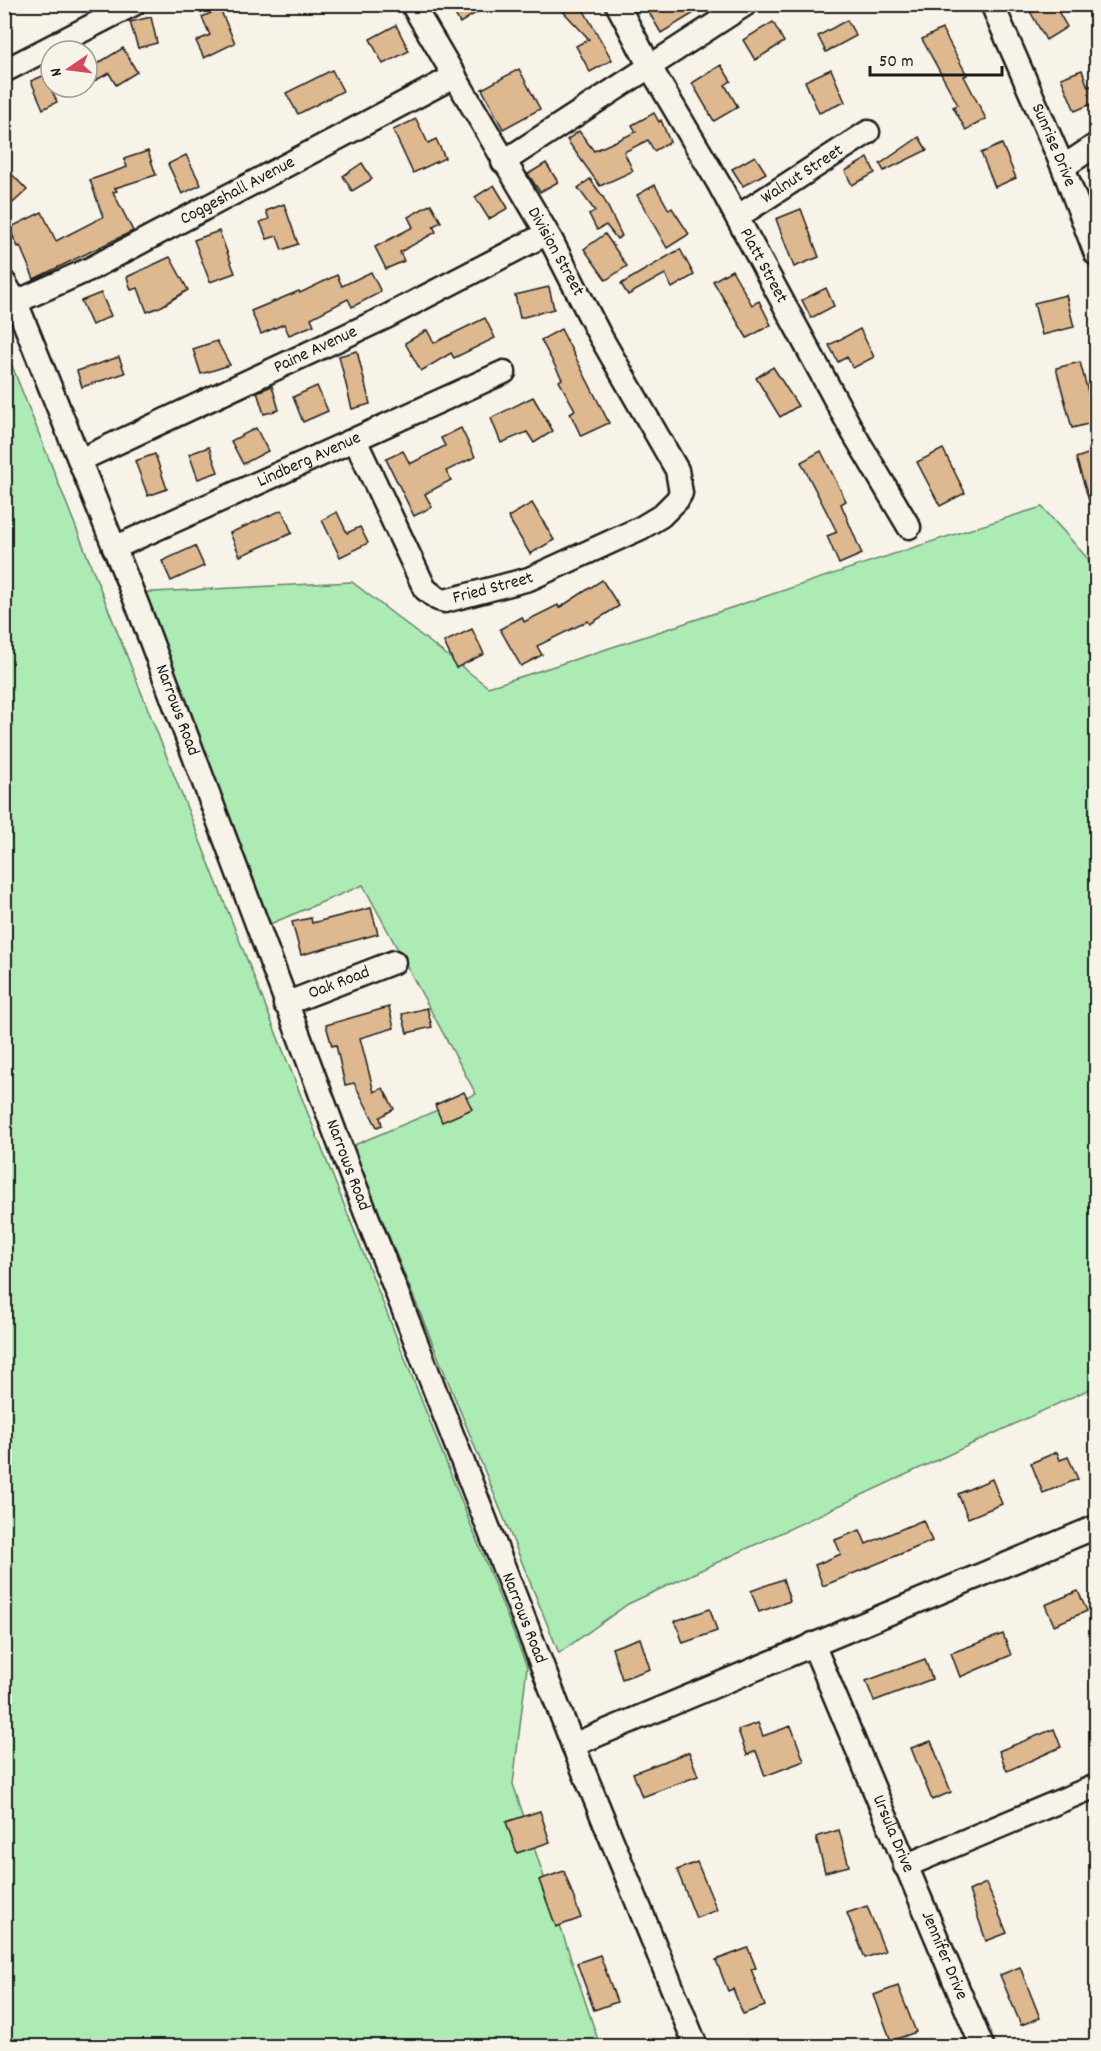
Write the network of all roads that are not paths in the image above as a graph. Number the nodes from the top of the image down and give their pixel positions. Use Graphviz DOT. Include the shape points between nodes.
graph roads {
  1 [pos="134,4"];
  2 [pos="412,4"];
  3 [pos="617,4"];
  4 [pos="746,4"];
  5 [pos="992,4"];
  6 [pos="650,67"];
  7 [pos="4,71"];
  8 [pos="455,76"];
  9 [pos="868,132"];
  10 [pos="1096,145"];
  11 [pos="503,162"];
  12 [pos="1063,167"];
  13 [pos="737,217"];
  14 [pos="546,234"];
  15 [pos="1096,254"];
  16 [pos="4,282"];
  17 [pos="16,302"];
  18 [pos="504,372"];
  19 [pos="355,440"];
  20 [pos="80,460"];
  21 [pos="674,503"];
  22 [pos="909,527"];
  23 [pos="114,548"];
  24 [pos="394,962"];
  25 [pos="285,1004"];
  26 [pos="1096,1527"];
  27 [pos="813,1644"];
  28 [pos="573,1745"];
  29 [pos="1096,1786"];
  30 [pos="905,1866"];
  31 [pos="696,2046"];
  32 [pos="981,2046"];
  1 -- 7 [label="street"];
  2 -- 8 [label="street, Division Street"];
  3 -- 6 [label="street, Platt Street"];
  4 -- 6 [label="street"];
  5 -- 12 [label="street, Sunrise Drive"];
  6 -- 11 [label="street"];
  6 -- 13 [label="street, Platt Street"];
  8 -- 11 [label="street, Division Street"];
  8 -- 17 [label="street, Coggeshall Avenue" via="92,268"];
  9 -- 13 [label="street, Walnut Street"];
  10 -- 12 [label="street"];
  11 -- 14 [label="street, Division Street"];
  12 -- 15 [label="street, Sunrise Drive"];
  13 -- 22 [label="street, Platt Street"];
  14 -- 20 [label="street, Paine Avenue" via="386,317"];
  14 -- 21 [label="street, Division Street" via="677,470 681,493"];
  16 -- 17 [label="street, Narrows Road"];
  17 -- 20 [label="street, Narrows Road"];
  18 -- 19 [label="street, Lindberg Avenue"];
  19 -- 21 [label="street, Fried Street" via="425,589 438,600 529,579 642,528"];
  19 -- 23 [label="street, Lindberg Avenue"];
  20 -- 23 [label="street, Narrows Road"];
  23 -- 25 [label="street, Narrows Road"];
  24 -- 25 [label="street, Oak Road"];
  25 -- 28 [label="street, Narrows Road"];
  26 -- 27 [label="street"];
  27 -- 28 [label="street"];
  27 -- 30 [label="street, Ursula Drive"];
  28 -- 31 [label="street, Narrows Road"];
  29 -- 30 [label="street, Ursula Drive"];
  30 -- 32 [label="street, Jennifer Drive"];
}
